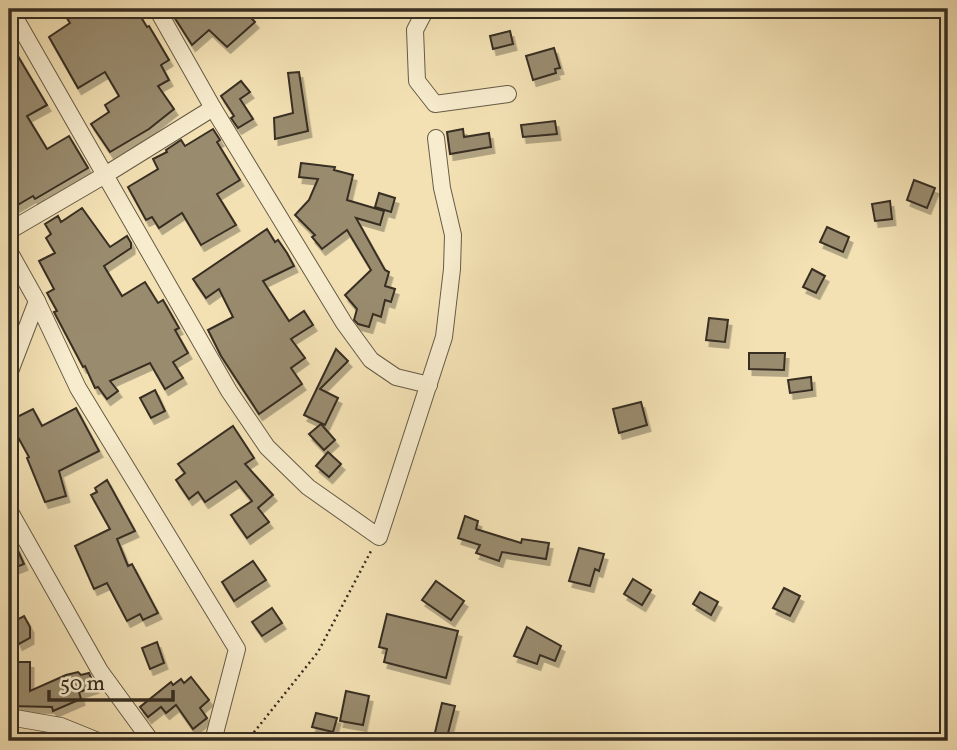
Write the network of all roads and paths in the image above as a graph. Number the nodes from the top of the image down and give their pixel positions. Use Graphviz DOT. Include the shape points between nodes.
graph roads {
  1 [pos="10,9"];
  2 [pos="157,9"];
  3 [pos="426,9"];
  4 [pos="509,94"];
  5 [pos="213,108"];
  6 [pos="436,138"];
  7 [pos="106,175"];
  8 [pos="9,231"];
  9 [pos="9,251"];
  10 [pos="37,301"];
  11 [pos="12,356"];
  12 [pos="9,374"];
  13 [pos="429,385"];
  14 [pos="9,510"];
  15 [pos="379,537"];
  16 [pos="9,717"];
  17 [pos="97,741"];
  18 [pos="152,741"];
  19 [pos="213,741"];
  20 [pos="247,741"];
  1 -- 7 [label="street"];
  2 -- 5 [label="street"];
  3 -- 4 [label="street" via="415,30 417,81 435,104"];
  5 -- 7 [label="street"];
  5 -- 13 [label="street" via="371,360 396,377"];
  6 -- 13 [label="street" via="453,258 444,337"];
  7 -- 8 [label="street"];
  7 -- 15 [label="street" via="229,391 267,447 308,487"];
  9 -- 10 [label="street"];
  10 -- 11 [label="street"];
  10 -- 19 [label="street" via="78,388 237,649"];
  11 -- 12 [label="street"];
  13 -- 15 [label="street"];
  14 -- 18 [label="street" via="100,671"];
  15 -- 20 [label="path" via="318,652"];
  16 -- 17 [label="street" via="61,726"];
}
